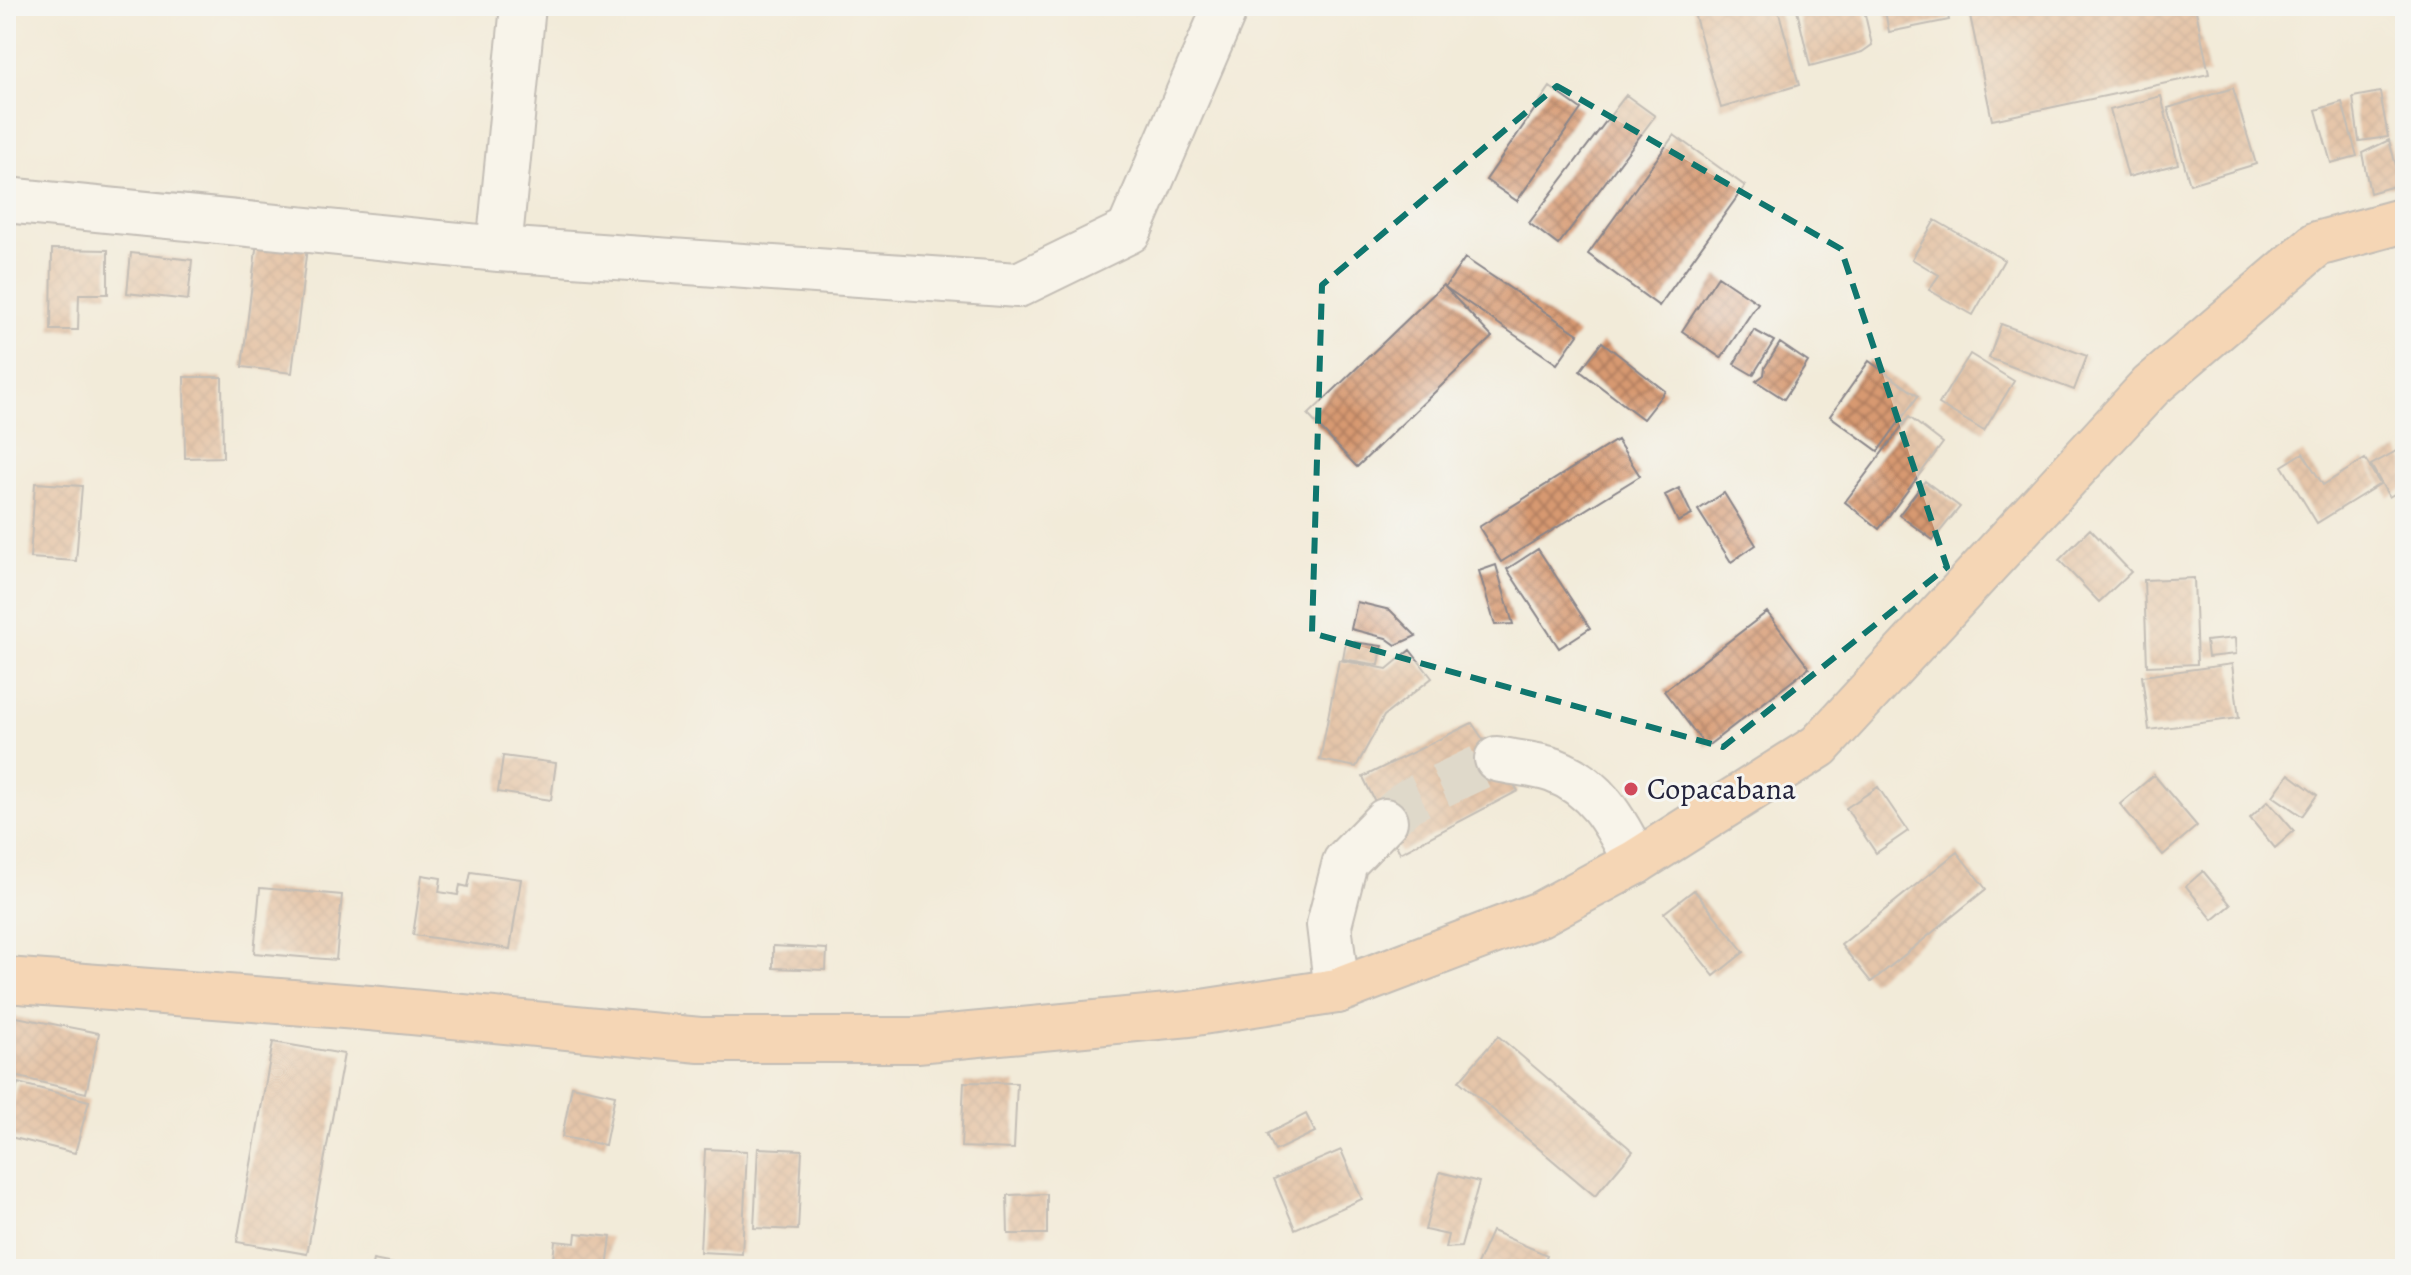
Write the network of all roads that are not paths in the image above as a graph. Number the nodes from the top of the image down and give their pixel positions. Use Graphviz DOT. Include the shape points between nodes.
graph roads {
  1 [pos="523,6"];
  2 [pos="1226,6"];
  3 [pos="6,200"];
  4 [pos="2405,220"];
  5 [pos="499,249"];
  6 [pos="1497,759"];
  7 [pos="1385,821"];
  8 [pos="1636,862"];
  9 [pos="6,980"];
  10 [pos="1337,991"];
  1 -- 5 [label="street"];
  2 -- 5 [label="street" via="1129,231 1018,285"];
  3 -- 5 [label="street"];
  4 -- 8 [label="highway" via="2317,244 2151,386 1819,746"];
  6 -- 8 [label="street" via="1553,770 1591,791 1615,821"];
  7 -- 10 [label="street" via="1345,862 1329,925"];
  8 -- 10 [label="highway" via="1540,914"];
  9 -- 10 [label="highway" via="700,1040 917,1040 1189,1014"];
}
